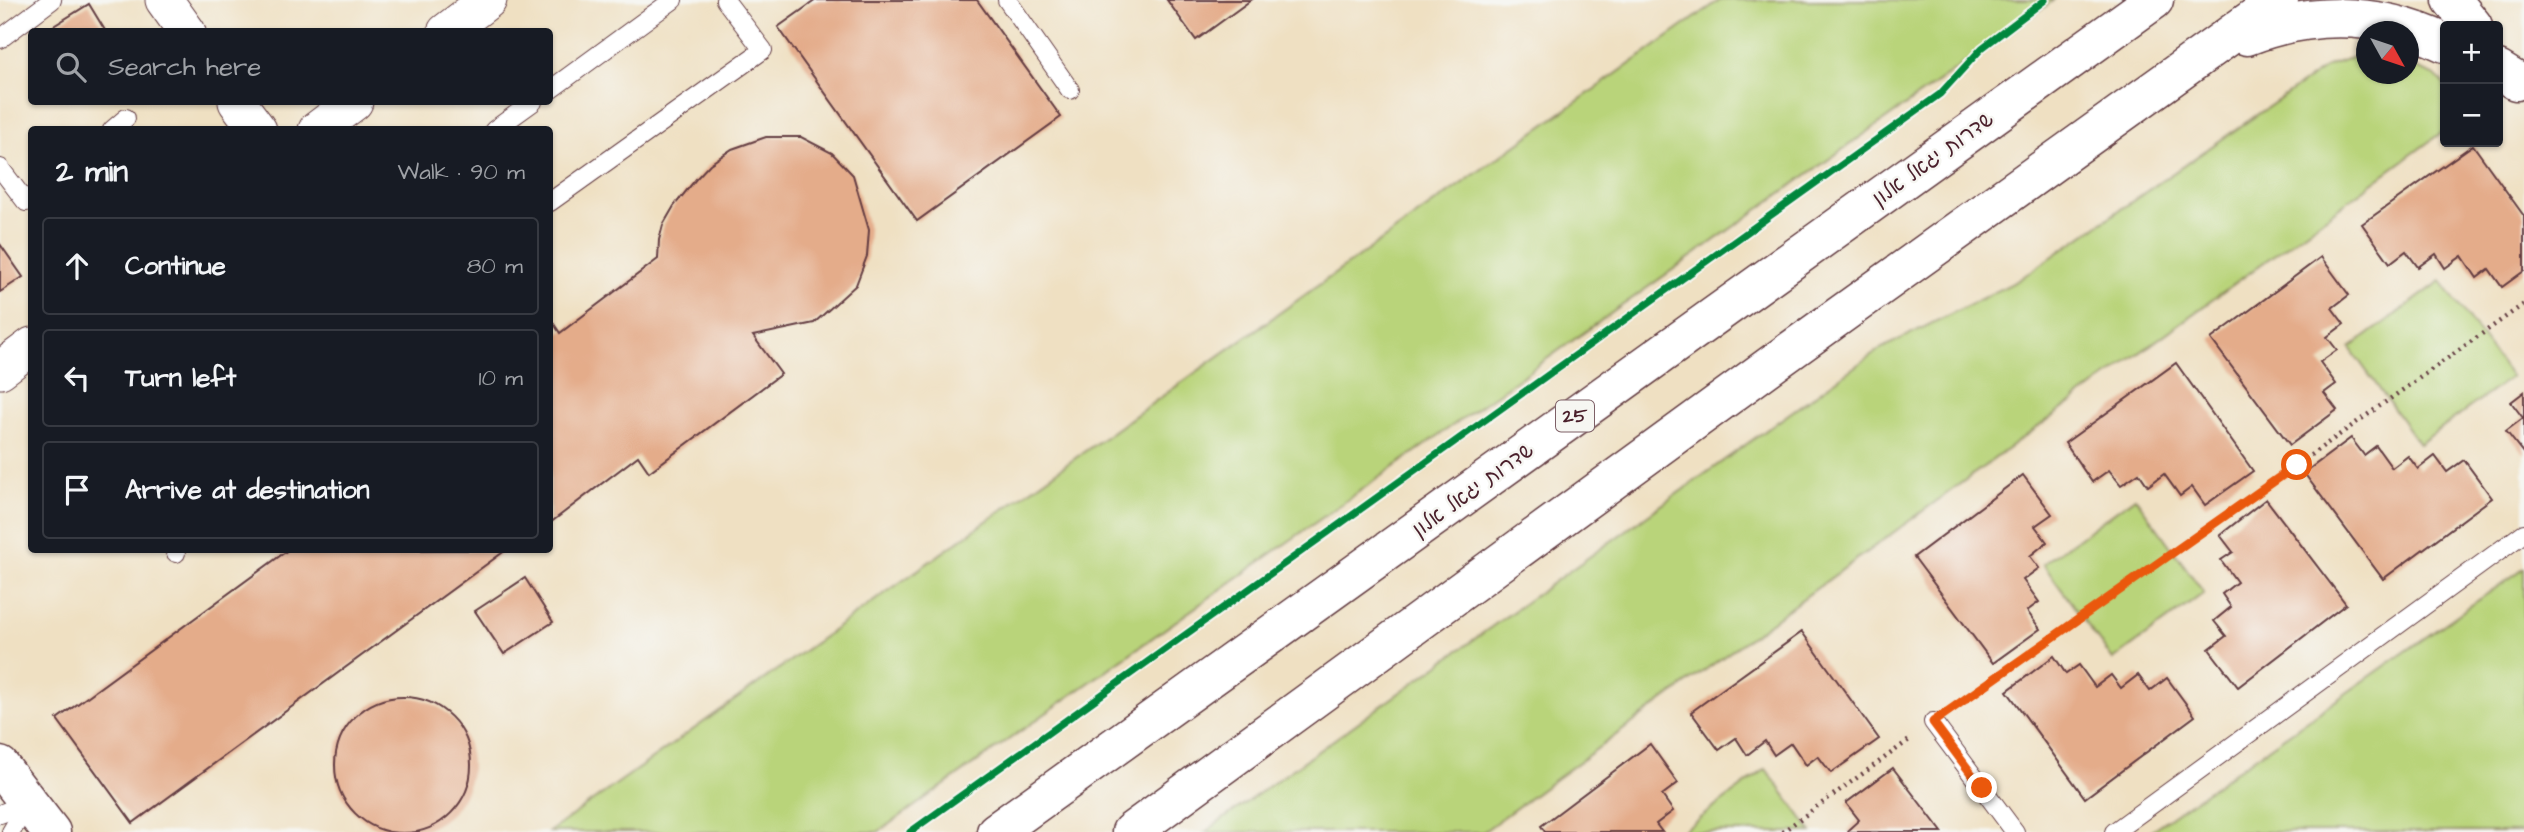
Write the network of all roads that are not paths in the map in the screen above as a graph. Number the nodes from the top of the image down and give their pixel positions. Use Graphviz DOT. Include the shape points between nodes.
graph roads {
  1 [pos="51,0"];
  2 [pos="164,0"];
  3 [pos="488,0"];
  4 [pos="673,0"];
  5 [pos="725,0"];
  6 [pos="1007,0"];
  7 [pos="2154,0"];
  8 [pos="2279,0"];
  9 [pos="2452,0"];
  10 [pos="2469,21"];
  11 [pos="184,28"];
  12 [pos="451,28"];
  13 [pos="0,39"];
  14 [pos="2440,41"];
  15 [pos="2203,55"];
  16 [pos="553,88"];
  17 [pos="1070,90"];
  18 [pos="239,105"];
  19 [pos="350,105"];
  20 [pos="529,105"];
  21 [pos="255,126"];
  22 [pos="322,126"];
  23 [pos="500,126"];
  24 [pos="0,168"];
  25 [pos="28,200"];
  26 [pos="553,200"];
  27 [pos="28,350"];
  28 [pos="0,370"];
  29 [pos="2524,533"];
  30 [pos="1933,722"];
  31 [pos="0,766"];
  32 [pos="23,820"];
  33 [pos="996,832"];
  34 [pos="1131,832"];
  35 [pos="2015,832"];
  36 [pos="2114,832"];
  1 -- 13 [label="lane"];
  2 -- 11 [label="street"];
  3 -- 12 [label="street"];
  4 -- 16 [label="lane"];
  5 -- 26 [label="lane" via="762,50"];
  6 -- 17 [label="lane"];
  7 -- 33 [label="main road, שדרות יגאל אלון / 25"];
  8 -- 15 [label="main road"];
  9 -- 10 [label="main road"];
  14 -- 15 [label="main road" via="2409,28 2336,17 2285,23"];
  15 -- 34 [label="main road"];
  18 -- 21 [label="street"];
  19 -- 22 [label="street"];
  20 -- 23 [label="lane"];
  24 -- 25 [label="lane"];
  27 -- 28 [label="street"];
  29 -- 36 [label="lane"];
  30 -- 35 [label="lane"];
  31 -- 32 [label="main road"];
}
